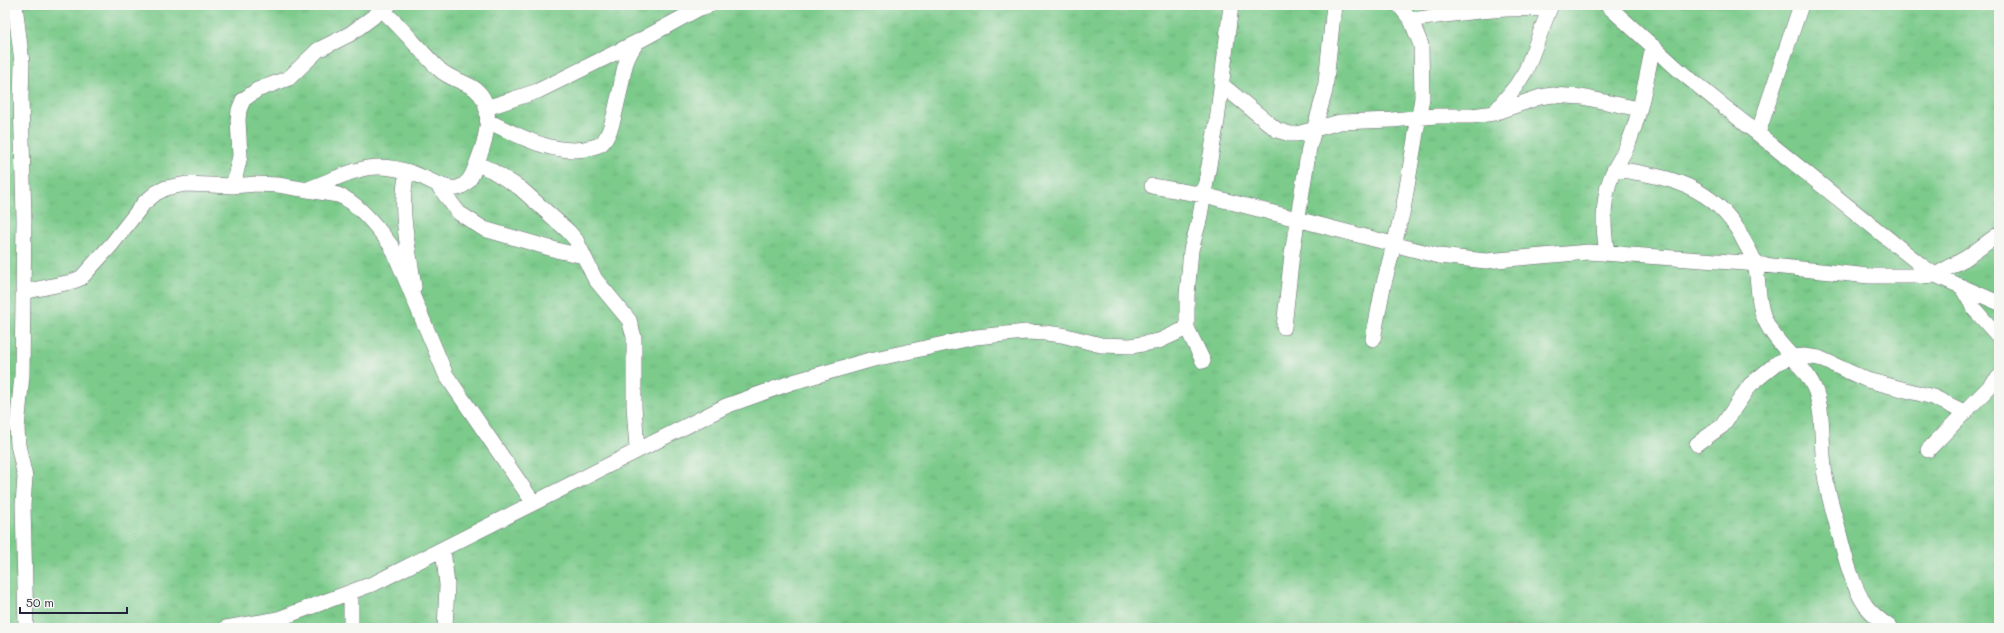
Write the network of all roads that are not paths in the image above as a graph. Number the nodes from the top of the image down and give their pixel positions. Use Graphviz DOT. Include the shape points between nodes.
graph roads {
  1 [pos="15,5"];
  2 [pos="710,5"];
  3 [pos="1232,5"];
  4 [pos="1334,5"];
  5 [pos="1399,5"];
  6 [pos="1607,5"];
  7 [pos="1801,5"];
  8 [pos="1550,7"];
  9 [pos="385,8"];
  10 [pos="1411,20"];
  11 [pos="637,42"];
  12 [pos="1653,46"];
  13 [pos="1222,85"];
  14 [pos="1640,109"];
  15 [pos="1494,113"];
  16 [pos="487,114"];
  17 [pos="1419,117"];
  18 [pos="1314,130"];
  19 [pos="1758,133"];
  20 [pos="477,164"];
  21 [pos="1615,168"];
  22 [pos="407,172"];
  23 [pos="436,183"];
  24 [pos="233,186"];
  25 [pos="1152,186"];
  26 [pos="308,189"];
  27 [pos="1204,195"];
  28 [pos="1298,221"];
  29 [pos="1999,234"];
  30 [pos="1394,245"];
  31 [pos="1607,253"];
  32 [pos="584,256"];
  33 [pos="1755,264"];
  34 [pos="1935,274"];
  35 [pos="1961,286"];
  36 [pos="23,292"];
  37 [pos="1999,304"];
  38 [pos="418,308"];
  39 [pos="1284,327"];
  40 [pos="1187,328"];
  41 [pos="1999,337"];
  42 [pos="1374,339"];
  43 [pos="1792,357"];
  44 [pos="1203,361"];
  45 [pos="1999,377"];
  46 [pos="1964,412"];
  47 [pos="1697,444"];
  48 [pos="638,450"];
  49 [pos="1928,450"];
  50 [pos="533,502"];
  51 [pos="443,549"];
  52 [pos="351,592"];
  53 [pos="26,628"];
  54 [pos="226,628"];
  55 [pos="351,628"];
  56 [pos="445,628"];
  57 [pos="1890,628"];
  1 -- 36 [label="street" via="22,63"];
  2 -- 11 [label="street"];
  3 -- 13 [label="street"];
  4 -- 18 [label="street" via="1325,91"];
  5 -- 10 [label="street"];
  6 -- 12 [label="street"];
  7 -- 19 [label="street"];
  8 -- 10 [label="street"];
  8 -- 15 [label="street" via="1526,70"];
  9 -- 16 [label="street" via="442,72 475,88 481,96"];
  9 -- 24 [label="street" via="350,34 318,50 289,78 257,90 242,100 238,120 240,156"];
  10 -- 17 [label="street" via="1421,45 1422,98"];
  11 -- 16 [label="street"];
  11 -- 16 [label="street" via="624,65 620,91 608,133 598,146 576,150 535,142"];
  12 -- 14 [label="street"];
  12 -- 19 [label="street" via="1681,72"];
  13 -- 18 [label="street" via="1277,130 1290,134"];
  13 -- 27 [label="street"];
  14 -- 15 [label="street" via="1582,96 1553,95"];
  14 -- 21 [label="street" via="1628,144"];
  15 -- 17 [label="street"];
  16 -- 20 [label="street"];
  17 -- 18 [label="street" via="1340,122"];
  17 -- 30 [label="street" via="1403,210"];
  18 -- 28 [label="street"];
  19 -- 34 [label="street" via="1895,245"];
  20 -- 23 [label="street" via="471,177 462,186 452,188"];
  20 -- 32 [label="street" via="520,188 568,231"];
  21 -- 31 [label="street" via="1606,194 1604,216"];
  21 -- 33 [label="street" via="1672,180 1708,197 1734,222"];
  22 -- 23 [label="street"];
  22 -- 26 [label="street" via="377,166 357,169"];
  22 -- 38 [label="street" via="403,206"];
  23 -- 32 [label="street" via="459,213 484,229"];
  24 -- 26 [label="street" via="256,184"];
  24 -- 36 [label="street" via="186,184 156,193 135,213 112,244 81,278"];
  25 -- 27 [label="street"];
  26 -- 38 [label="street" via="338,194 355,203 392,247"];
  27 -- 28 [label="street"];
  27 -- 40 [label="street" via="1192,250 1187,295"];
  28 -- 30 [label="street"];
  28 -- 39 [label="street"];
  29 -- 34 [label="street" via="1966,258"];
  30 -- 31 [label="street" via="1439,256 1486,261 1588,252"];
  30 -- 42 [label="street"];
  31 -- 33 [label="street"];
  32 -- 48 [label="street" via="595,279 629,320 632,328"];
  33 -- 34 [label="street" via="1869,276"];
  33 -- 43 [label="street" via="1764,316 1775,340"];
  34 -- 35 [label="street"];
  35 -- 37 [label="street"];
  35 -- 41 [label="street" via="1975,310"];
  36 -- 53 [label="street" via="22,375 17,428 25,476 23,512"];
  38 -- 50 [label="street" via="446,375"];
  40 -- 44 [label="street"];
  40 -- 48 [label="street" via="1159,341 1131,346 1100,345 1062,335 1026,332 976,337 918,349 836,369 754,395 726,406"];
  43 -- 46 [label="street" via="1819,358 1867,380 1933,397"];
  43 -- 47 [label="street" via="1777,363 1750,385 1722,426"];
  43 -- 57 [label="street" via="1810,378 1816,392 1821,416 1827,489 1850,570 1866,605"];
  45 -- 46 [label="street"];
  46 -- 49 [label="street"];
  48 -- 50 [label="street"];
  50 -- 51 [label="street"];
  51 -- 52 [label="street" via="375,583"];
  51 -- 56 [label="street" via="447,578"];
  52 -- 54 [label="street" via="278,620"];
  52 -- 55 [label="street"];
}
